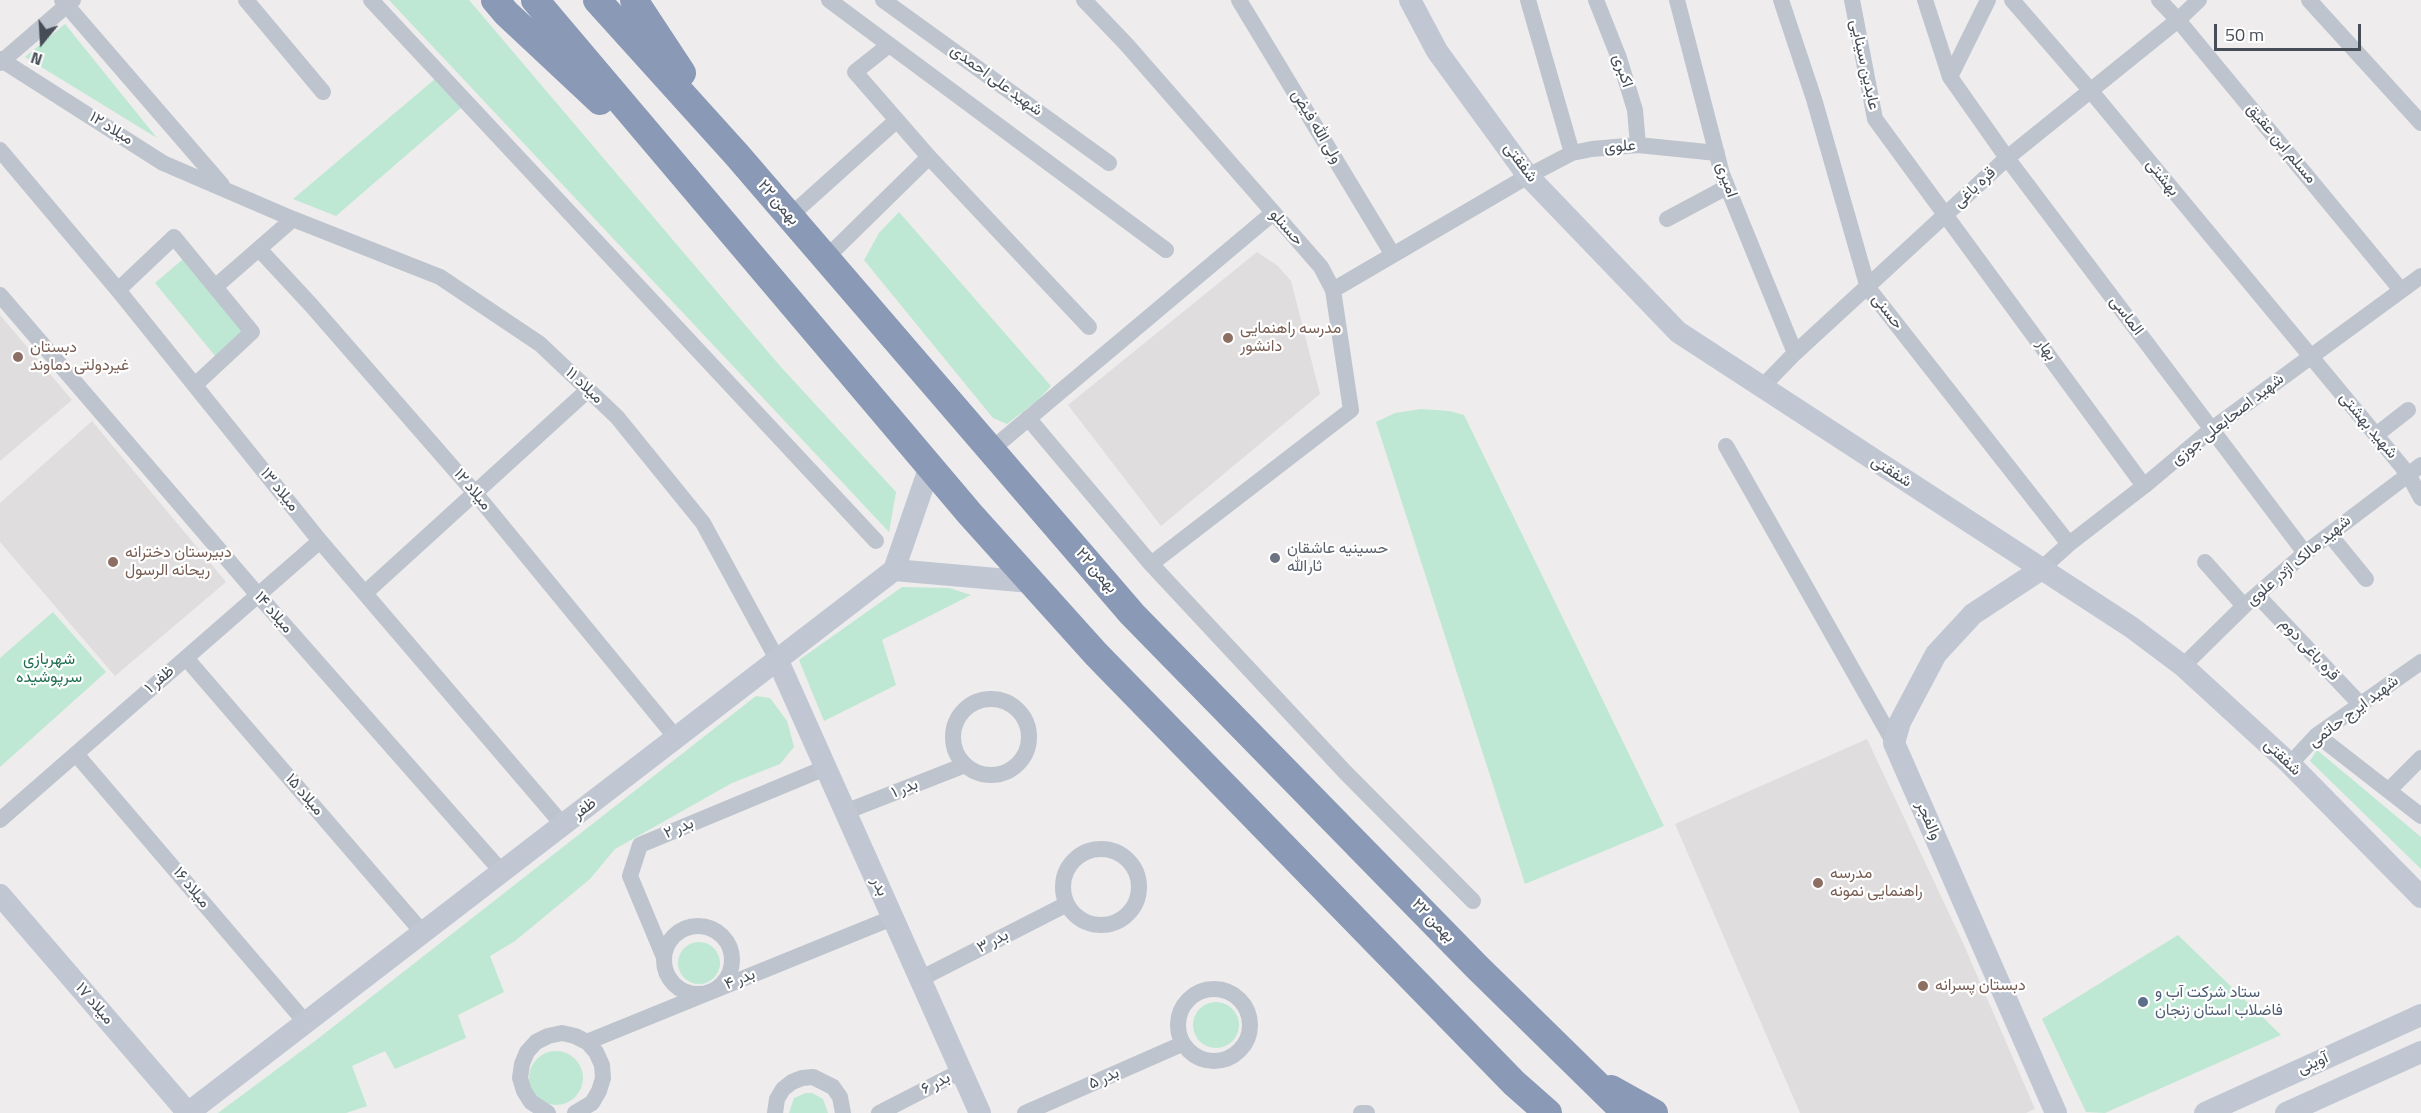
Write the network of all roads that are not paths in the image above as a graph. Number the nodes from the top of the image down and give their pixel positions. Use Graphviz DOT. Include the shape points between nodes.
graph roads {
  1 [pos="246,0"];
  2 [pos="371,0"];
  3 [pos="495,0"];
  4 [pos="597,0"];
  5 [pos="634,0"];
  6 [pos="829,0"];
  7 [pos="883,0"];
  8 [pos="1084,0"];
  9 [pos="1239,0"];
  10 [pos="1410,0"];
  11 [pos="1528,0"];
  12 [pos="1596,0"];
  13 [pos="1677,0"];
  14 [pos="1781,0"];
  15 [pos="1852,0"];
  16 [pos="1925,0"];
  17 [pos="1988,0"];
  18 [pos="2012,0"];
  19 [pos="2159,0"];
  20 [pos="2199,0"];
  21 [pos="2309,0"];
  22 [pos="536,1"];
  23 [pos="67,2"];
  24 [pos="2178,20"];
  25 [pos="890,45"];
  26 [pos="1,61"];
  27 [pos="1950,77"];
  28 [pos="2090,90"];
  29 [pos="323,92"];
  30 [pos="897,120"];
  31 [pos="2421,123"];
  32 [pos="1638,145"];
  33 [pos="0,150"];
  34 [pos="1572,153"];
  35 [pos="1717,153"];
  36 [pos="737,155"];
  37 [pos="929,157"];
  38 [pos="2007,158"];
  39 [pos="1109,163"];
  40 [pos="1528,176"];
  41 [pos="1727,187"];
  42 [pos="226,190"];
  43 [pos="704,199"];
  44 [pos="1273,213"];
  45 [pos="1947,214"];
  46 [pos="790,216"];
  47 [pos="293,219"];
  48 [pos="1667,219"];
  49 [pos="259,249"];
  50 [pos="1166,250"];
  51 [pos="1393,255"];
  52 [pos="826,258"];
  53 [pos="2419,281"];
  54 [pos="215,287"];
  55 [pos="1868,288"];
  56 [pos="117,290"];
  57 [pos="1334,290"];
  58 [pos="2401,290"];
  59 [pos="0,295"];
  60 [pos="1089,327"];
  61 [pos="1796,353"];
  62 [pos="2310,357"];
  63 [pos="195,385"];
  64 [pos="1762,387"];
  65 [pos="588,390"];
  66 [pos="2408,410"];
  67 [pos="1028,418"];
  68 [pos="2212,429"];
  69 [pos="2376,435"];
  70 [pos="1726,446"];
  71 [pos="992,449"];
  72 [pos="930,466"];
  73 [pos="2415,470"];
  74 [pos="2144,486"];
  75 [pos="475,493"];
  76 [pos="2421,498"];
  77 [pos="2330,535"];
  78 [pos="320,541"];
  79 [pos="876,541"];
  80 [pos="2069,544"];
  81 [pos="2305,553"];
  82 [pos="2205,562"];
  83 [pos="1151,564"];
  84 [pos="894,570"];
  85 [pos="2040,570"];
  86 [pos="2366,579"];
  87 [pos="1031,582"];
  88 [pos="365,593"];
  89 [pos="258,595"];
  90 [pos="2251,601"];
  91 [pos="186,658"];
  92 [pos="778,661"];
  93 [pos="2421,662"];
  94 [pos="2183,666"];
  95 [pos="2361,705"];
  96 [pos="2317,735"];
  97 [pos="677,739"];
  98 [pos="1894,743"];
  99 [pos="76,754"];
  100 [pos="2421,758"];
  101 [pos="2290,764"];
  102 [pos="965,765"];
  103 [pos="825,768"];
  104 [pos="2389,790"];
  105 [pos="845,812"];
  106 [pos="2421,816"];
  107 [pos="0,820"];
  108 [pos="563,825"];
  109 [pos="502,872"];
  110 [pos="0,895"];
  111 [pos="2421,897"];
  112 [pos="1473,902"];
  113 [pos="1067,904"];
  114 [pos="892,918"];
  115 [pos="423,933"];
  116 [pos="663,955"];
  117 [pos="920,979"];
  118 [pos="712,992"];
  119 [pos="2421,1015"];
  120 [pos="306,1023"];
  121 [pos="587,1042"];
  122 [pos="1182,1044"];
  123 [pos="2421,1052"];
  124 [pos="2322,1060"];
  125 [pos="961,1071"];
  126 [pos="1588,1076"];
  127 [pos="2336,1091"];
  128 [pos="188,1113"];
  129 [pos="548,1113"];
  130 [pos="575,1113"];
  131 [pos="775,1113"];
  132 [pos="843,1113"];
  133 [pos="879,1113"];
  134 [pos="980,1113"];
  135 [pos="1024,1113"];
  136 [pos="1361,1113"];
  137 [pos="1366,1113"];
  138 [pos="1548,1113"];
  139 [pos="1626,1113"];
  140 [pos="1654,1113"];
  141 [pos="2056,1113"];
  142 [pos="2205,1113"];
  143 [pos="2286,1113"];
  1 -- 29 [label="street"];
  2 -- 79 [label="street"];
  3 -- 43 [label="highway"];
  4 -- 36 [label="highway, ۲۲ بهمن"];
  5 -- 36 [label="highway"];
  6 -- 25 [label="street"];
  7 -- 39 [label="street, شهید علی احمدی"];
  8 -- 44 [label="street, حسنلو"];
  9 -- 51 [label="street, ولی الله فیض"];
  10 -- 40 [label="street, شفقتی" via="1437,51"];
  11 -- 34 [label="street"];
  12 -- 32 [label="street, اکبری" via="1635,110"];
  13 -- 35 [label="street, امیری"];
  14 -- 55 [label="street, حسنی"];
  15 -- 45 [label="street, عابدین سینایی" via="1875,119"];
  16 -- 27 [label="street, الماسی"];
  17 -- 27 [label="street"];
  18 -- 28 [label="street, بهشتی"];
  19 -- 24 [label="street, مسلم ابن عقیق"];
  20 -- 24 [label="street, قره باغی"];
  21 -- 31 [label="street"];
  22 -- 43 [label="highway"];
  23 -- 26 [label="street"];
  23 -- 42 [label="street, میلاد ۱۲"];
  24 -- 28 [label="street, قره باغی"];
  24 -- 58 [label="street, مسلم ابن عقیق"];
  25 -- 30 [label="street" via="855,72"];
  25 -- 50 [label="street"];
  26 -- 42 [label="street, میلاد ۱۲" via="164,163"];
  27 -- 38 [label="street, الماسی"];
  28 -- 38 [label="street, قره باغی"];
  28 -- 62 [label="street, بهشتی"];
  30 -- 37 [label="street"];
  30 -- 46 [label="street"];
  32 -- 34 [label="street, علوی"];
  32 -- 35 [label="street, علوی"];
  33 -- 56 [label="street, میلاد ۱۳"];
  34 -- 40 [label="street, علوی"];
  35 -- 41 [label="street, امیری"];
  36 -- 46 [label="highway, ۲۲ بهمن"];
  37 -- 52 [label="street"];
  37 -- 60 [label="street"];
  38 -- 45 [label="street, قره باغی"];
  38 -- 68 [label="street, الماسی"];
  40 -- 51 [label="street"];
  40 -- 64 [label="street, شفقتی" via="1678,332"];
  41 -- 48 [label="street"];
  41 -- 61 [label="street, امیری"];
  42 -- 47 [label="street, میلاد ۱۲"];
  43 -- 72 [label="highway"];
  44 -- 57 [label="street, حسنلو" via="1321,267"];
  44 -- 67 [label="street"];
  45 -- 55 [label="street, قره باغی"];
  45 -- 74 [label="street, بهار"];
  46 -- 52 [label="highway, ۲۲ بهمن"];
  47 -- 49 [label="street"];
  47 -- 65 [label="street, میلاد ۱۱" via="440,277 540,344"];
  49 -- 54 [label="street"];
  49 -- 75 [label="street, میلاد ۱۲"];
  51 -- 57 [label="street"];
  52 -- 71 [label="highway, ۲۲ بهمن"];
  53 -- 58 [label="street, شهید اصحابعلی جوزی"];
  54 -- 56 [label="street" via="174,237"];
  54 -- 63 [label="street" via="252,332"];
  55 -- 61 [label="street, قره باغی"];
  55 -- 80 [label="street, حسنی"];
  56 -- 63 [label="street, میلاد ۱۳"];
  57 -- 83 [label="street" via="1351,410"];
  58 -- 62 [label="street, شهید اصحابعلی جوزی"];
  59 -- 89 [label="street, میلاد ۱۴"];
  61 -- 64 [label="street, قره باغی"];
  62 -- 68 [label="street, شهید اصحابعلی جوزی"];
  62 -- 69 [label="street, شهید بهشتی"];
  63 -- 78 [label="street, میلاد ۱۳"];
  64 -- 85 [label="street, شفقتی"];
  65 -- 75 [label="street"];
  65 -- 92 [label="street, میلاد ۱۱" via="617,417 703,523"];
  66 -- 69 [label="street"];
  67 -- 71 [label="street"];
  67 -- 83 [label="street"];
  68 -- 74 [label="street, شهید اصحابعلی جوزی"];
  68 -- 81 [label="street, الماسی"];
  69 -- 73 [label="street, شهید بهشتی"];
  70 -- 98 [label="street"];
  71 -- 126 [label="highway, ۲۲ بهمن" via="1132,614"];
  72 -- 84 [label="street"];
  72 -- 87 [label="highway"];
  73 -- 76 [label="street, شهید بهشتی"];
  73 -- 77 [label="street, شهید مالک اژدر علوی"];
  74 -- 80 [label="street, شهید اصحابعلی جوزی"];
  75 -- 88 [label="street"];
  75 -- 97 [label="street, میلاد ۱۲"];
  77 -- 81 [label="street, شهید مالک اژدر علوی"];
  77 -- 86 [label="street"];
  78 -- 88 [label="street, میلاد ۱۳"];
  78 -- 89 [label="street, ظفر ۱"];
  80 -- 85 [label="street, شهید اصحابعلی جوزی"];
  81 -- 90 [label="street, شهید مالک اژدر علوی"];
  82 -- 90 [label="street, قره باغی دوم"];
  83 -- 112 [label="street" via="1345,772"];
  84 -- 87 [label="street"];
  84 -- 92 [label="street, ظفر"];
  85 -- 94 [label="street, شفقتی" via="2131,627"];
  85 -- 98 [label="street" via="1973,614 1936,654 1900,722"];
  87 -- 138 [label="highway" via="1096,654 1514,1083"];
  88 -- 108 [label="street, میلاد ۱۳"];
  89 -- 91 [label="street, ظفر ۱"];
  89 -- 109 [label="street, میلاد ۱۴"];
  90 -- 94 [label="street, شهید مالک اژدر علوی"];
  90 -- 95 [label="street, قره باغی دوم"];
  91 -- 99 [label="street, ظفر ۱"];
  91 -- 115 [label="street, میلاد ۱۵"];
  92 -- 97 [label="street, ظفر"];
  92 -- 103 [label="street, بدر"];
  93 -- 95 [label="street, شهید ایرج حاتمی"];
  94 -- 101 [label="street, شفقتی"];
  95 -- 96 [label="street, شهید ایرج حاتمی"];
  96 -- 101 [label="street, شهید ایرج حاتمی"];
  96 -- 104 [label="street"];
  97 -- 108 [label="street, ظفر"];
  98 -- 141 [label="street, والفجر"];
  99 -- 107 [label="street, ظفر ۱"];
  99 -- 120 [label="street, میلاد ۱۶"];
  100 -- 104 [label="street"];
  101 -- 111 [label="street, شفقتی"];
  102 -- 102 [label="street" via="975,772 999,775 1020,764 1030,740 1029,727 1014,705 1002,699 988,699 964,709 953,732 955,750"];
  102 -- 105 [label="street, بدر ۱"];
  103 -- 105 [label="street, بدر"];
  103 -- 116 [label="street, بدر ۲" via="640,845 630,876"];
  104 -- 106 [label="street"];
  105 -- 114 [label="street, بدر"];
  108 -- 109 [label="street, ظفر"];
  109 -- 115 [label="street, ظفر"];
  110 -- 128 [label="street, میلاد ۱۷"];
  113 -- 113 [label="street" via="1089,923 1107,925 1119,921 1135,904 1139,891 1133,866 1112,850 1086,852 1067,869 1063,880"];
  113 -- 117 [label="street, بدر ۳"];
  114 -- 117 [label="street, بدر"];
  114 -- 118 [label="street, بدر ۴"];
  115 -- 120 [label="street, ظفر"];
  116 -- 118 [label="street" via="663,966 674,986 695,994"];
  116 -- 118 [label="street" via="670,940 683,928 706,926 716,931 725,939 732,960 725,981"];
  117 -- 125 [label="street, بدر"];
  118 -- 121 [label="street, بدر ۴"];
  119 -- 124 [label="street, آوینی"];
  120 -- 128 [label="street, ظفر"];
  121 -- 129 [label="street" via="562,1033 548,1035 527,1052 520,1078 524,1091 531,1102"];
  121 -- 130 [label="street" via="602,1065 603,1078 592,1103"];
  122 -- 122 [label="street" via="1202,1060 1214,1062 1235,1055 1243,1047 1250,1025 1243,1004 1235,995 1212,988 1189,998 1177,1020"];
  122 -- 135 [label="street, بدر ۵"];
  123 -- 127 [label="street, آوینی"];
  124 -- 127 [label="street"];
  124 -- 142 [label="street, آوینی"];
  125 -- 133 [label="street, بدر ۶"];
  125 -- 134 [label="street, بدر"];
  126 -- 139 [label="highway, ۲۲ بهمن"];
  126 -- 140 [label="highway"];
  127 -- 143 [label="street, آوینی"];
  131 -- 132 [label="street" via="783,1089 802,1078 813,1077 833,1087 840,1096"];
  136 -- 137 [label="street"];
}
